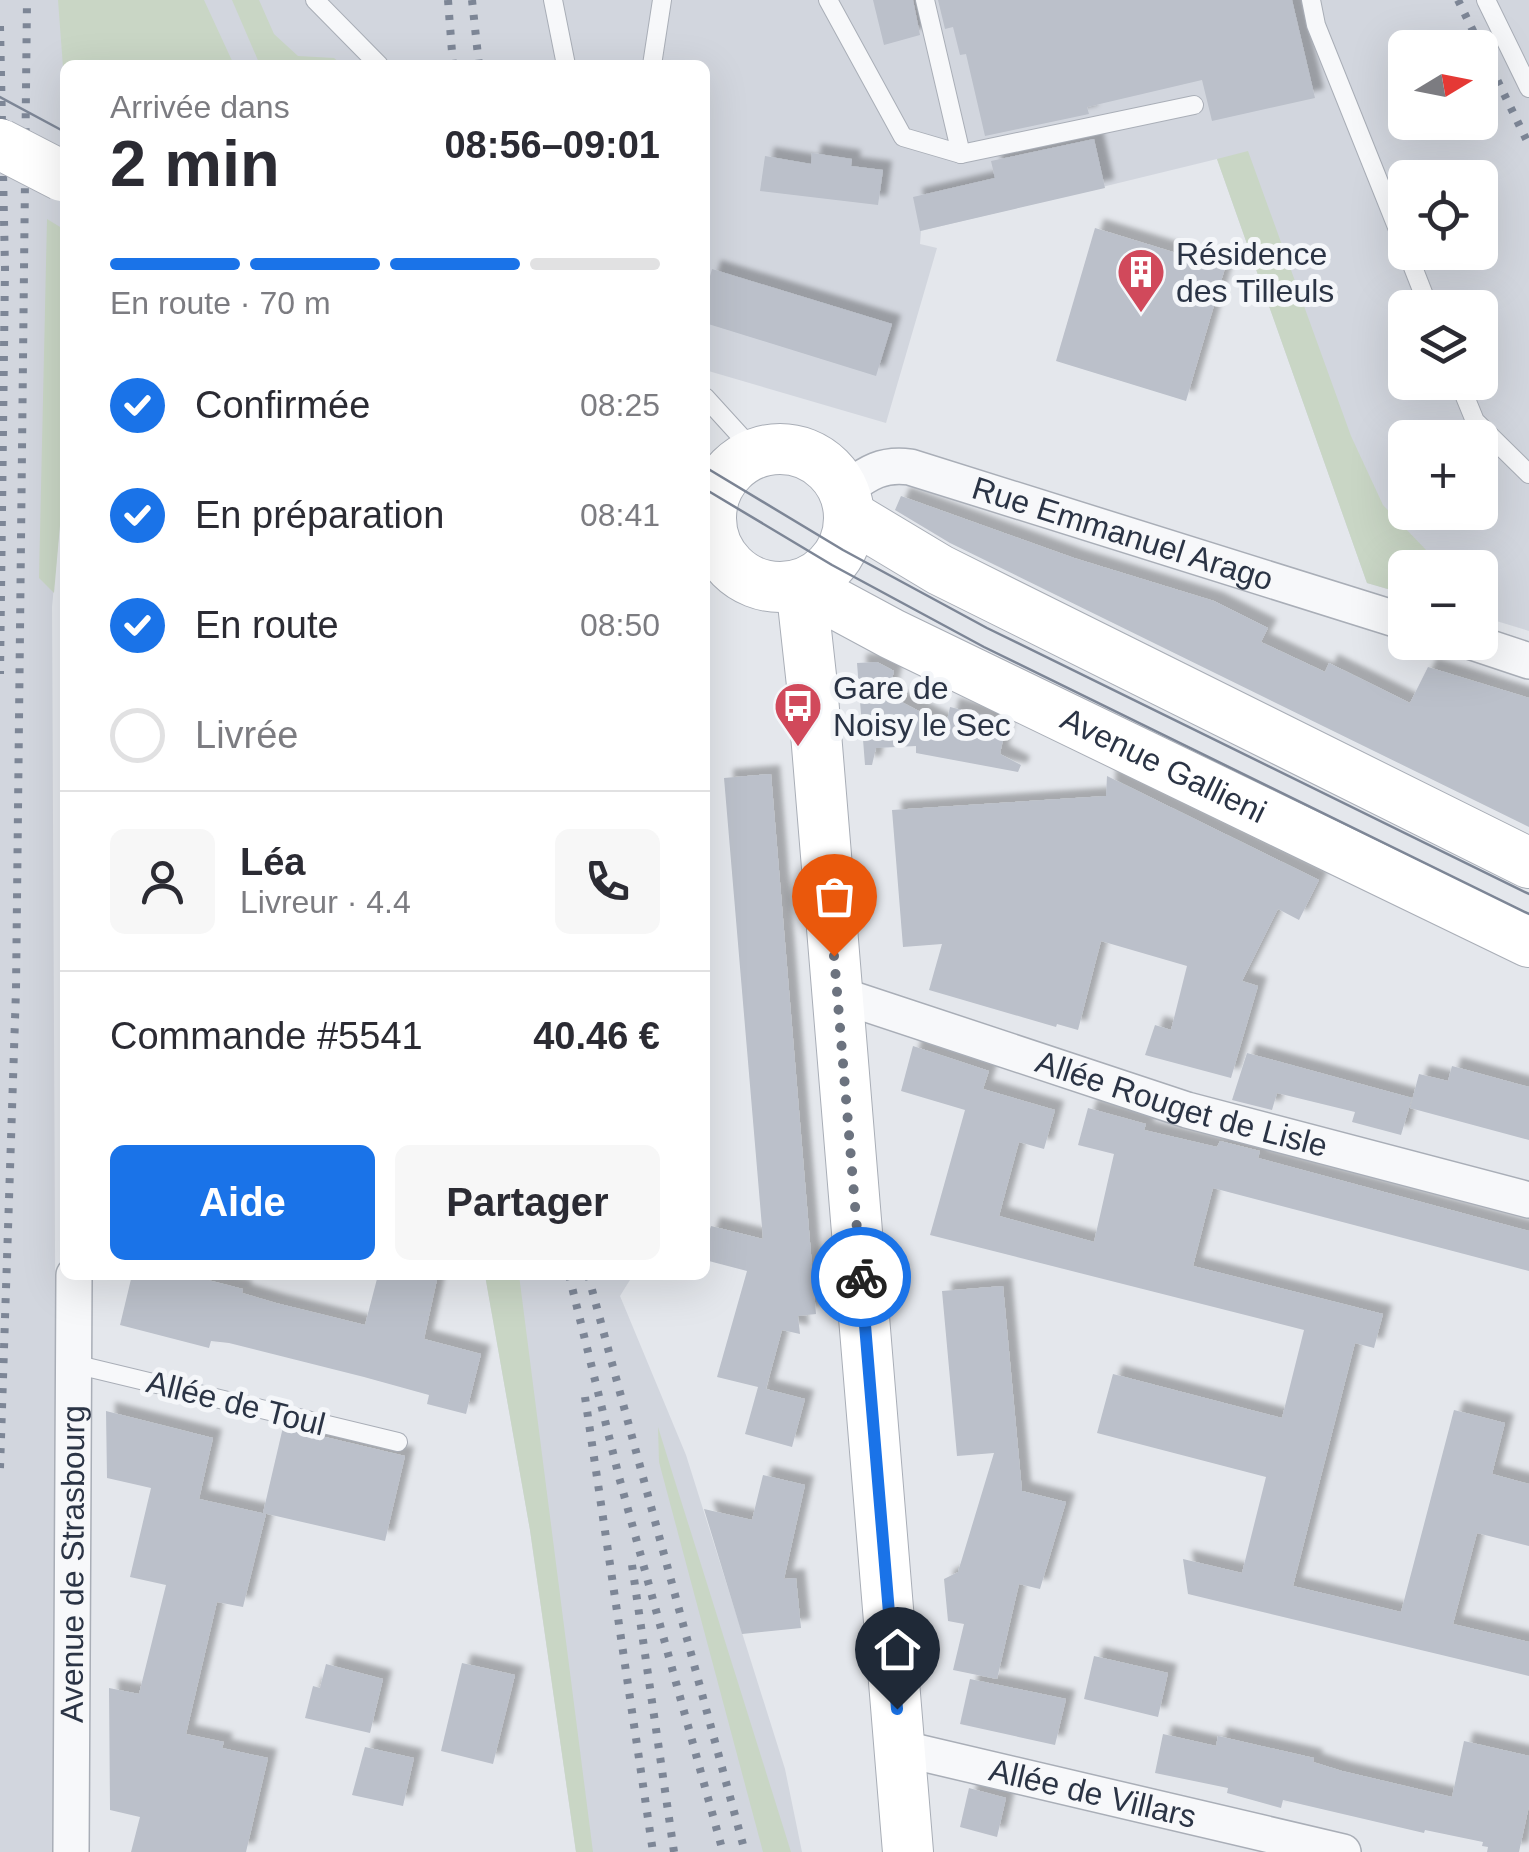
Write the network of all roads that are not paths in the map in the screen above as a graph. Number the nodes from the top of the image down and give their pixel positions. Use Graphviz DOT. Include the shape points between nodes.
graph roads {
  1 [pos="314,0"];
  2 [pos="554,0"];
  3 [pos="662,0"];
  4 [pos="828,0"];
  5 [pos="925,0"];
  6 [pos="1310,0"];
  7 [pos="1486,0"];
  8 [pos="374,60"];
  9 [pos="565,60"];
  10 [pos="653,60"];
  11 [pos="1529,88"];
  12 [pos="1194,105"];
  13 [pos="0,144"];
  14 [pos="961,154"];
  15 [pos="60,174"];
  16 [pos="1388,205"];
  17 [pos="1466,400"];
  18 [pos="710,430"];
  19 [pos="1529,474"];
  20 [pos="720,497"];
  21 [pos="847,503"];
  22 [pos="801,585"];
  23 [pos="1388,617"];
  24 [pos="1498,650"];
  25 [pos="1529,660"];
  26 [pos="1529,863"];
  27 [pos="1529,942"];
  28 [pos="837,994"];
  29 [pos="1529,1200"];
  30 [pos="74,1280"];
  31 [pos="74,1364"];
  32 [pos="398,1442"];
  33 [pos="900,1748"];
  34 [pos="72,1852"];
  35 [pos="908,1852"];
  36 [pos="1343,1852"];
  1 -- 8 [label="lane"];
  2 -- 9 [label="lane"];
  3 -- 10 [label="lane"];
  4 -- 14 [label="lane" via="903,138"];
  5 -- 14 [label="lane"];
  6 -- 16 [label="lane"];
  7 -- 11 [label="lane"];
  12 -- 14 [label="lane"];
  13 -- 15 [label="street, bridge"];
  17 -- 19 [label="lane" via="1474,421"];
  18 -- 20 [label="lane"];
  20 -- 21 [label="street" via="782,448 829,468"];
  20 -- 22 [label="street" via="725,561 747,579 774,588"];
  21 -- 22 [label="street" via="843,550"];
  21 -- 23 [label="street, Rue Emmanuel Arago" via="873,469 910,467"];
  21 -- 26 [label="street" via="940,570"];
  22 -- 27 [label="street, Avenue Gallieni"];
  22 -- 28 [label="street"];
  24 -- 25 [label="street"];
  28 -- 29 [label="street, Allée Rouget de Lisle" via="1187,1110"];
  28 -- 33 [label="street"];
  30 -- 31 [label="street, Avenue de Strasbourg"];
  31 -- 32 [label="lane, Allée de Toul"];
  31 -- 34 [label="street, Avenue de Strasbourg"];
  33 -- 35 [label="street"];
  33 -- 36 [label="street, Allée de Villars"];
}
